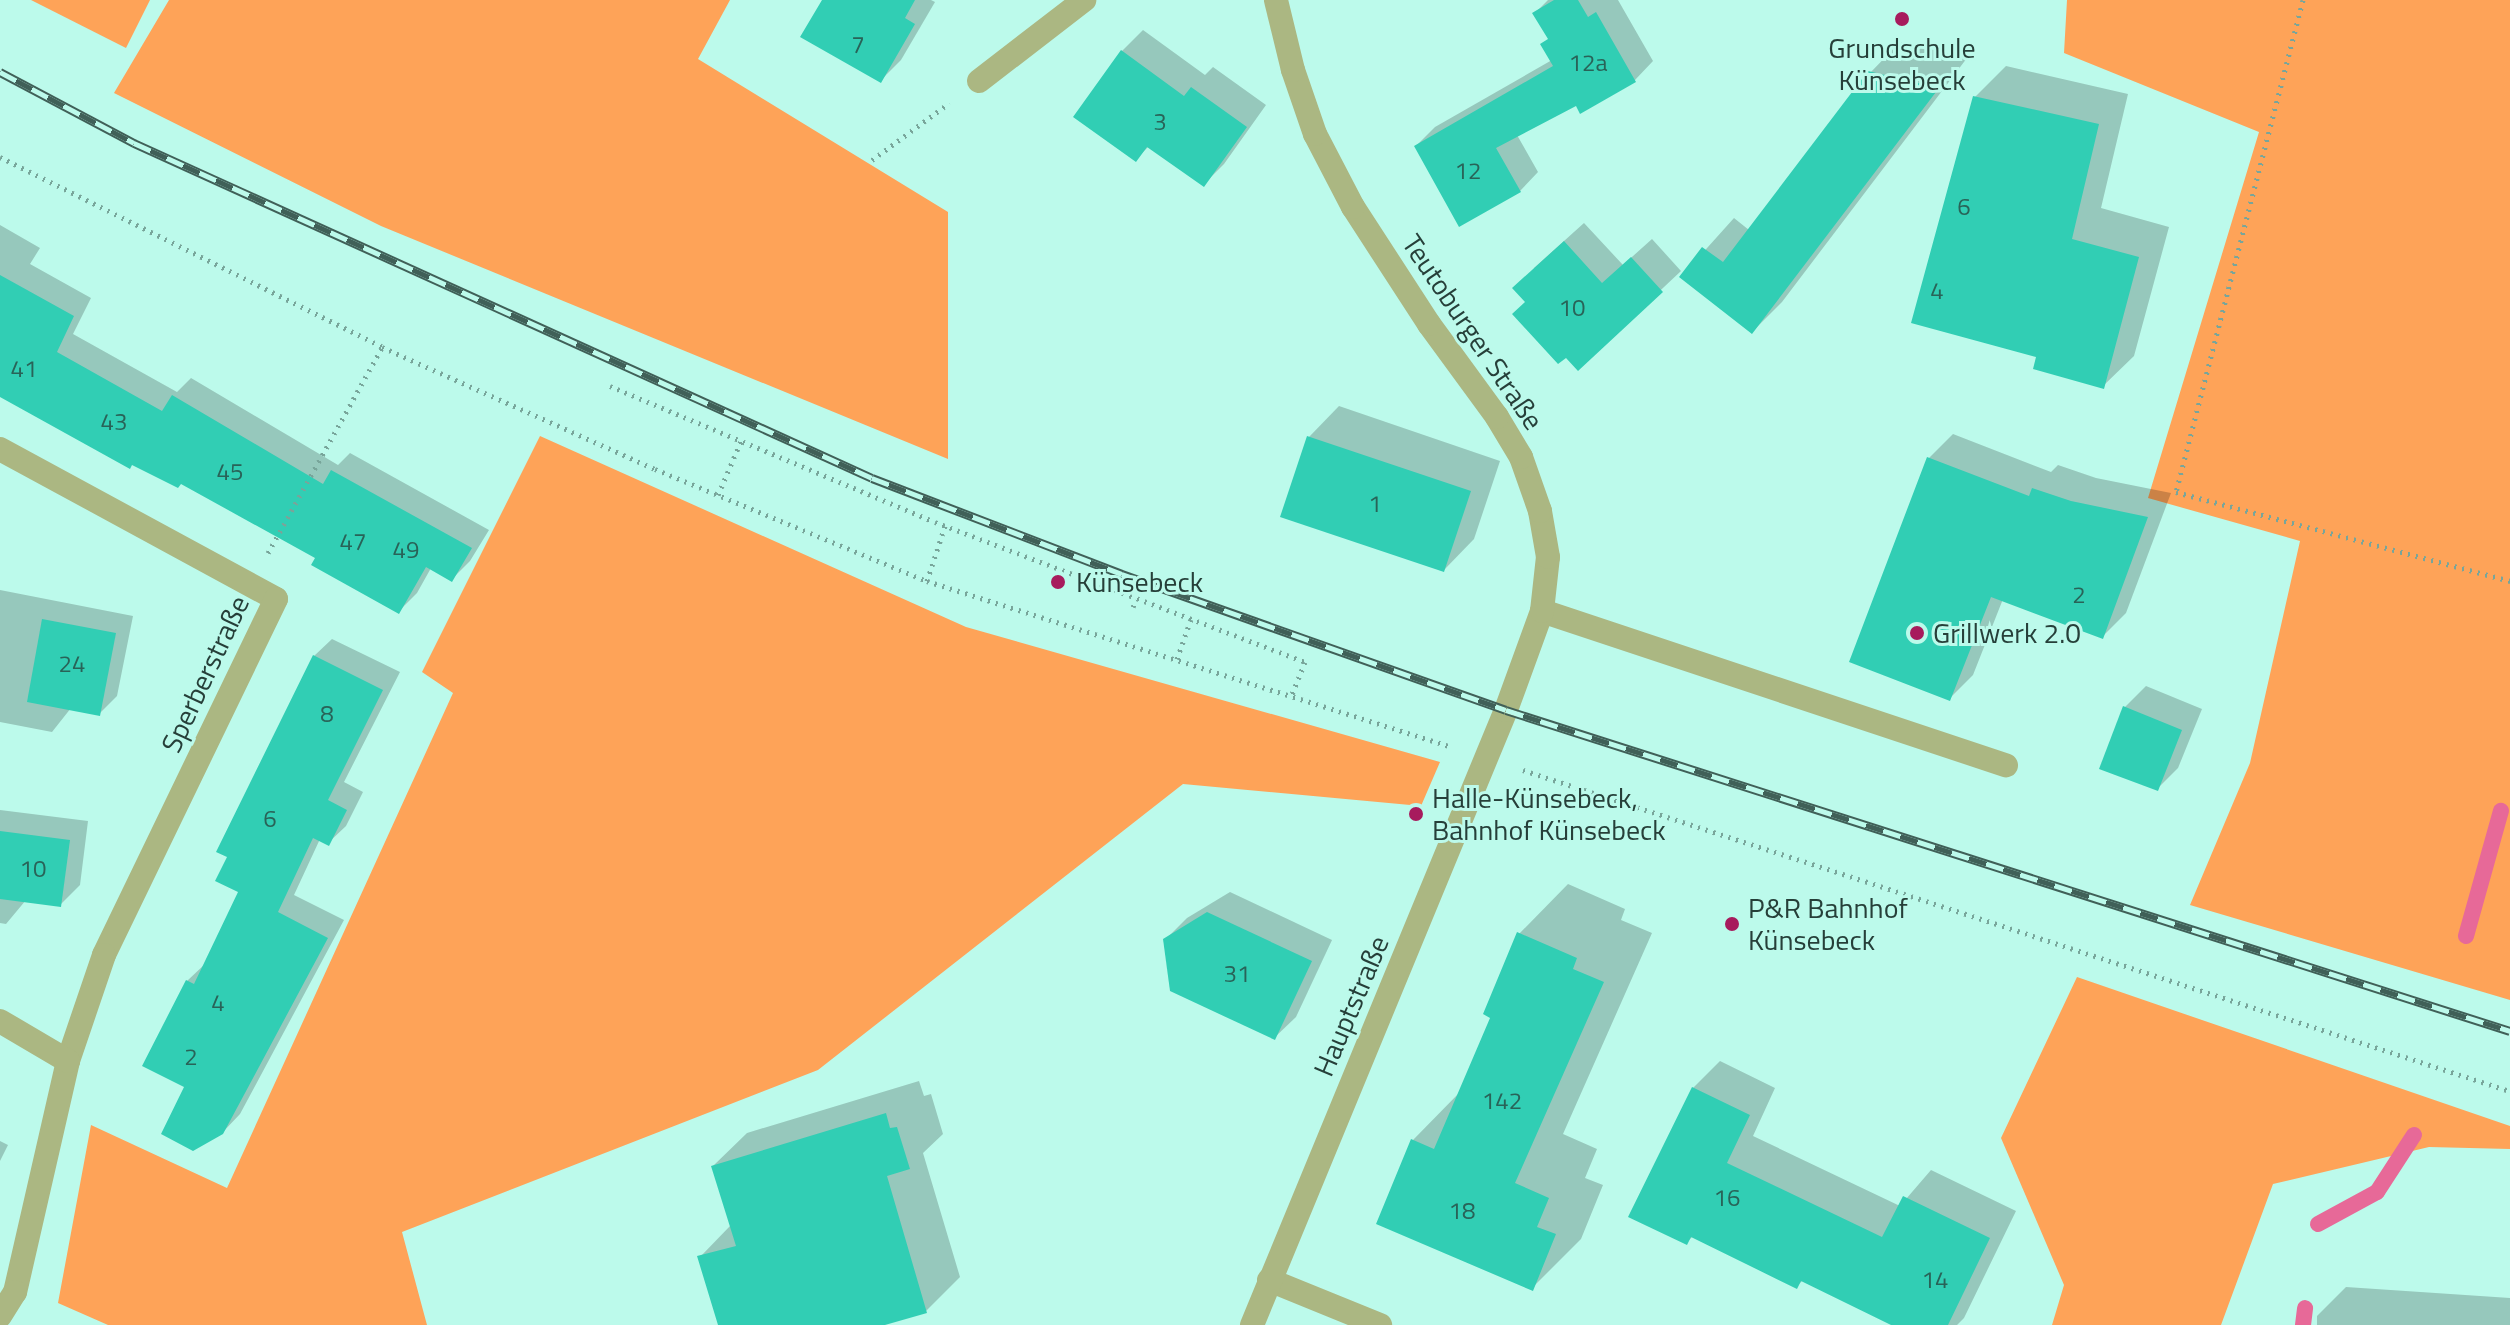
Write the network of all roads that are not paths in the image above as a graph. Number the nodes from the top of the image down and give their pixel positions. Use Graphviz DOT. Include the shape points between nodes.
graph roads {
  1 [pos="1084,0"];
  2 [pos="1276,0"];
  3 [pos="979,81"];
  4 [pos="0,449"];
  5 [pos="1542,611"];
  6 [pos="1506,710"];
  7 [pos="2006,765"];
  8 [pos="0,1021"];
  9 [pos="68,1061"];
  10 [pos="1269,1280"];
  11 [pos="0,1316"];
  12 [pos="1252,1325"];
  13 [pos="1380,1325"];
  1 -- 3 [label="street"];
  2 -- 5 [label="street, Teutoburger Straße" via="1315,134 1353,207 1521,457 1540,511 1548,557"];
  4 -- 9 [label="street, Sperberstraße" via="276,599 104,955"];
  5 -- 6 [label="street, Teutoburger Straße"];
  5 -- 7 [label="street"];
  6 -- 10 [label="street, Hauptstraße"];
  8 -- 9 [label="street"];
  9 -- 11 [label="street, Sperberstraße" via="15,1292"];
  10 -- 12 [label="street, Hauptstraße"];
  10 -- 13 [label="street"];
}
